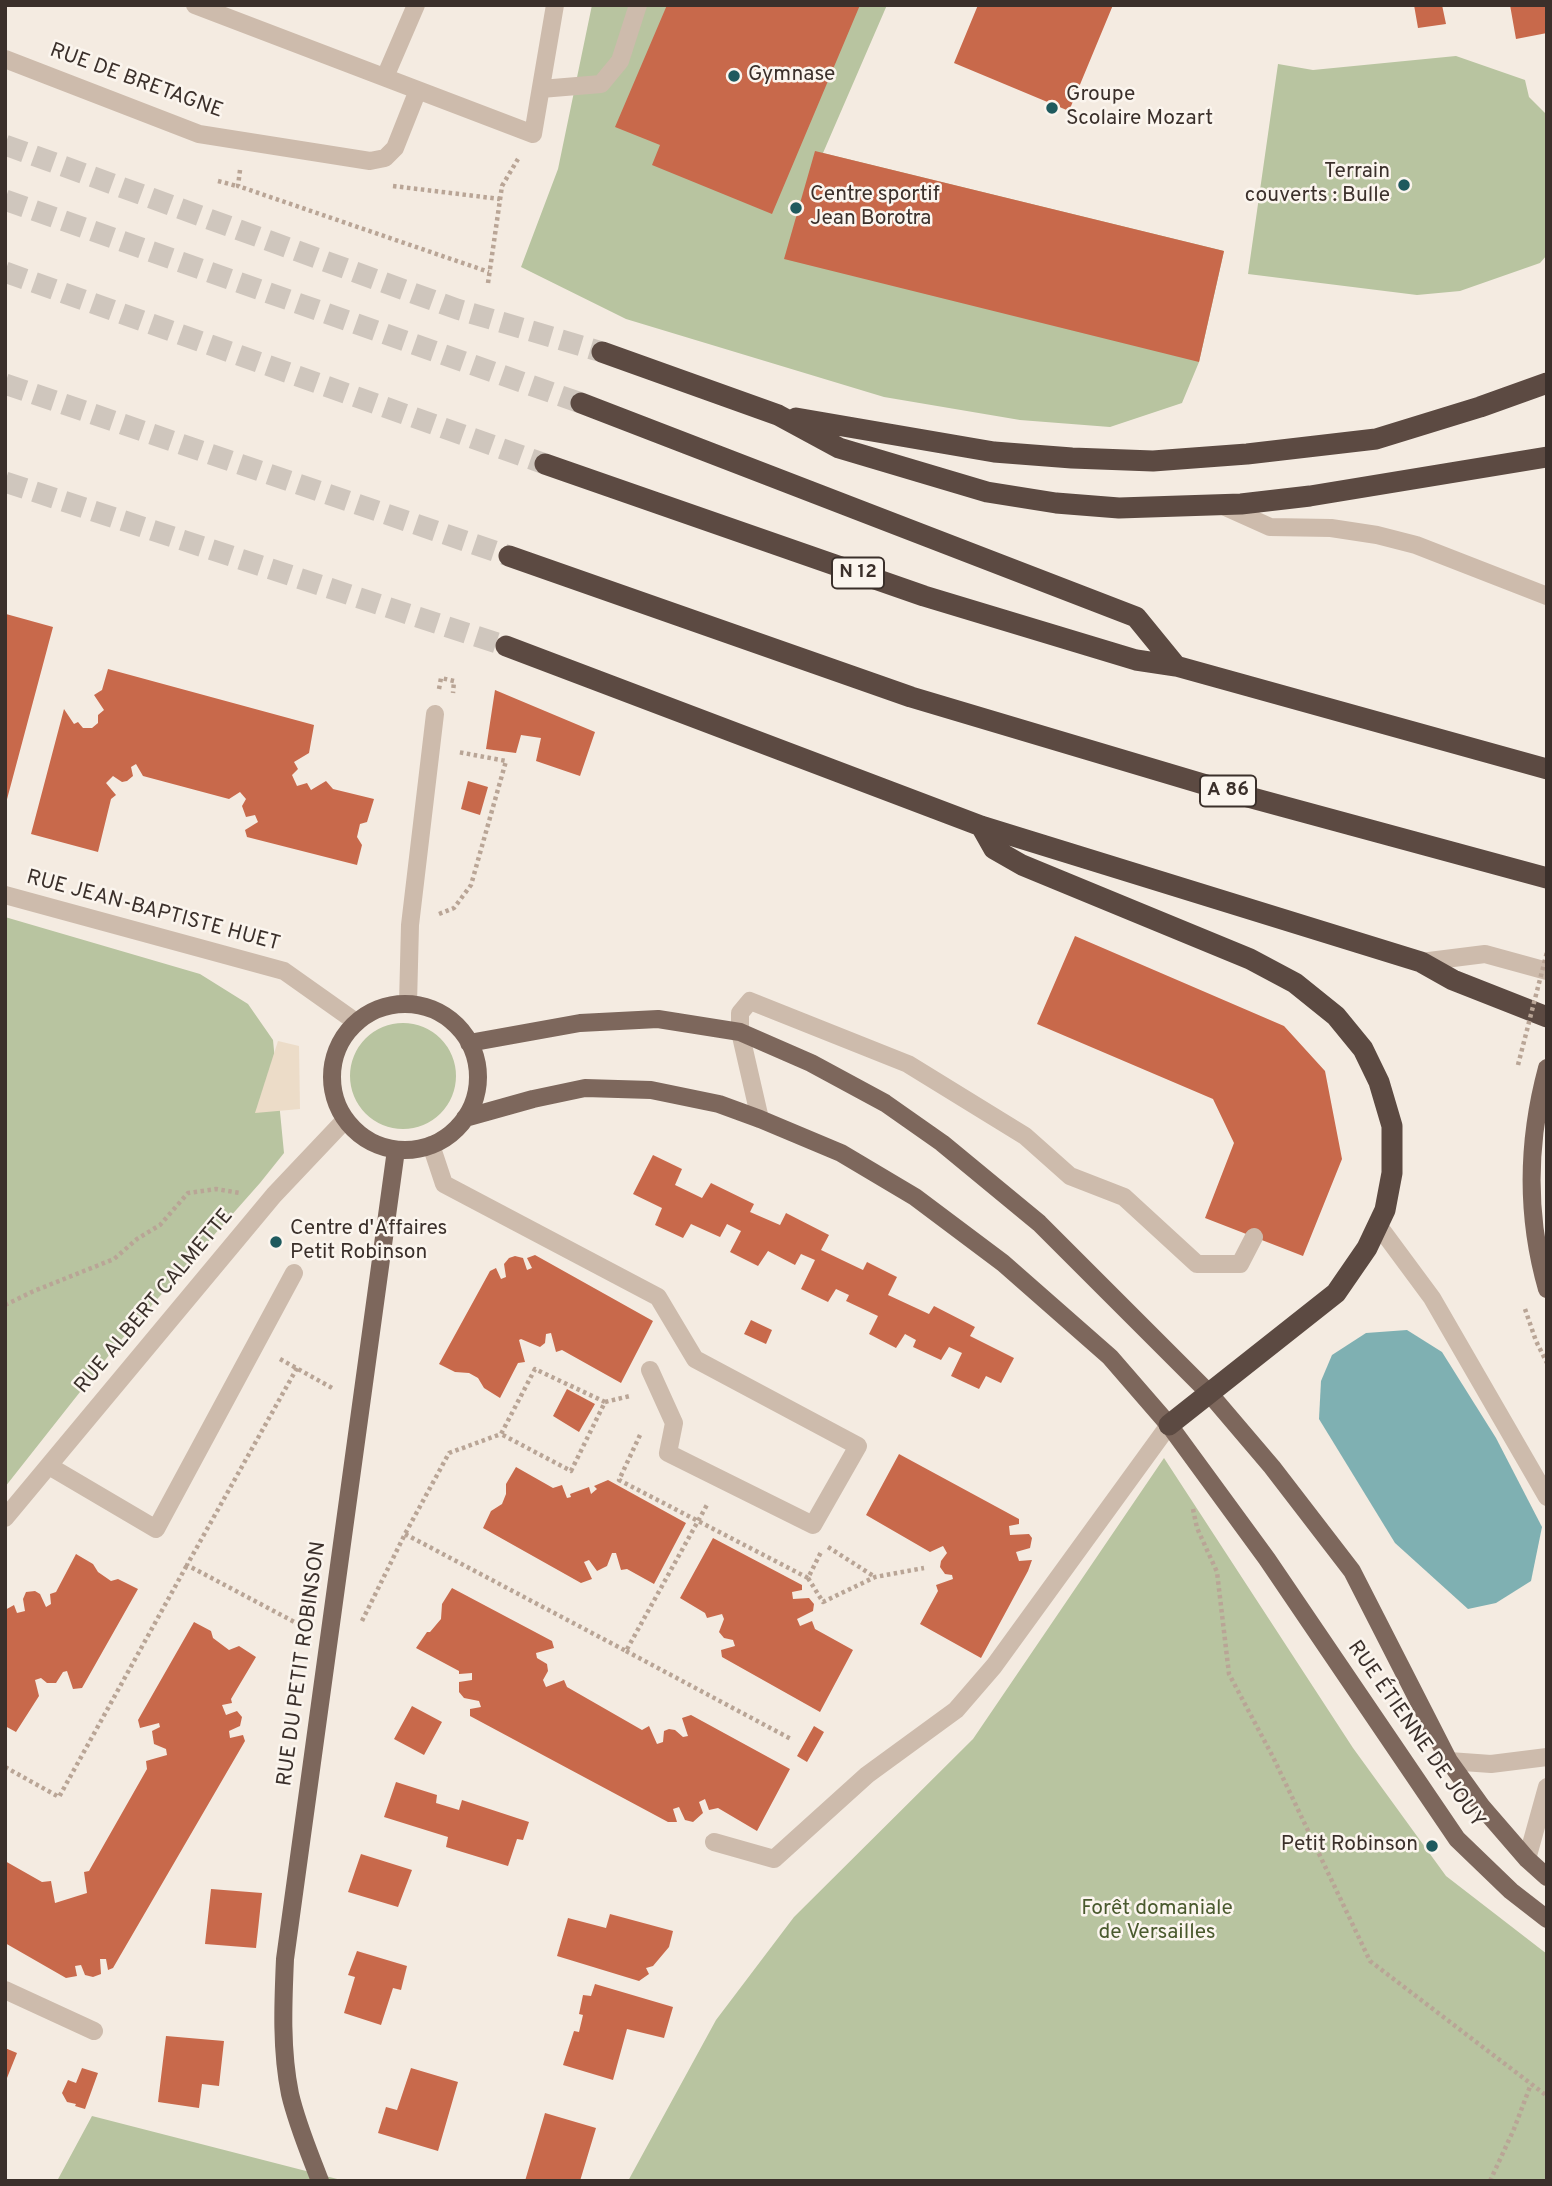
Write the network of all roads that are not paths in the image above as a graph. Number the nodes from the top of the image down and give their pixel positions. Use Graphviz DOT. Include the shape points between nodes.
graph roads {
  1 [pos="195,5"];
  2 [pos="416,5"];
  3 [pos="555,5"];
  4 [pos="638,5"];
  5 [pos="5,59"];
  6 [pos="385,78"];
  7 [pos="541,89"];
  8 [pos="418,90"];
  9 [pos="602,352"];
  10 [pos="1547,383"];
  11 [pos="581,403"];
  12 [pos="778,415"];
  13 [pos="1547,457"];
  14 [pos="545,464"];
  15 [pos="1221,505"];
  16 [pos="509,556"];
  17 [pos="1547,596"];
  18 [pos="506,646"];
  19 [pos="1176,666"];
  20 [pos="435,714"];
  21 [pos="1547,769"];
  22 [pos="981,826"];
  23 [pos="1547,878"];
  24 [pos="5,895"];
  25 [pos="1421,962"];
  26 [pos="1547,971"];
  27 [pos="408,1004"];
  28 [pos="1547,1017"];
  29 [pos="356,1022"];
  30 [pos="740,1032"];
  31 [pos="469,1043"];
  32 [pos="1545,1073"];
  33 [pos="465,1118"];
  34 [pos="760,1119"];
  35 [pos="345,1120"];
  36 [pos="431,1145"];
  37 [pos="396,1150"];
  38 [pos="1378,1225"];
  39 [pos="1254,1237"];
  40 [pos="294,1273"];
  41 [pos="1547,1289"];
  42 [pos="650,1370"];
  43 [pos="1209,1393"];
  44 [pos="1169,1425"];
  45 [pos="49,1466"];
  46 [pos="1547,1497"];
  47 [pos="5,1518"];
  48 [pos="1547,1757"];
  49 [pos="1450,1761"];
  50 [pos="1547,1787"];
  51 [pos="714,1842"];
  52 [pos="1527,1859"];
  53 [pos="1547,1877"];
  54 [pos="1547,1919"];
  55 [pos="5,1990"];
  56 [pos="94,2031"];
  57 [pos="320,2181"];
  1 -- 6 [label="street"];
  2 -- 6 [label="street"];
  3 -- 7 [label="street"];
  4 -- 7 [label="street" via="620,61 601,84"];
  5 -- 8 [label="street, RUE DE BRETAGNE" via="199,134 370,161 385,158 395,148"];
  6 -- 8 [label="street"];
  7 -- 8 [label="street" via="533,134"];
  9 -- 12 [label="highway"];
  10 -- 12 [label="highway" via="1376,439 1153,461 995,452"];
  11 -- 19 [label="highway" via="1136,617"];
  12 -- 15 [label="highway" via="839,448 987,492 1119,508"];
  13 -- 15 [label="highway"];
  14 -- 19 [label="highway, N 12" via="923,596 1136,660"];
  15 -- 17 [label="street" via="1270,527 1331,528 1416,545"];
  16 -- 23 [label="highway, A 86" via="911,697 1230,792"];
  18 -- 22 [label="highway"];
  19 -- 21 [label="highway"];
  20 -- 27 [label="street" via="410,925"];
  22 -- 25 [label="highway"];
  22 -- 38 [label="highway" via="994,849 1022,865 1250,959 1295,984 1336,1016 1363,1049 1392,1126 1392,1172"];
  24 -- 29 [label="street, RUE JEAN-BAPTISTE HUET" via="284,971"];
  25 -- 26 [label="street" via="1485,954"];
  25 -- 28 [label="highway" via="1453,980"];
  27 -- 29 [label="main road" via="371,1012"];
  27 -- 31 [label="main road" via="444,1015"];
  29 -- 35 [label="main road" via="342,1039 331,1080"];
  30 -- 31 [label="main road" via="658,1019 580,1023"];
  30 -- 34 [label="street"];
  30 -- 39 [label="street" via="740,1013 750,1001 908,1063 1025,1136 1070,1176 1124,1197 1197,1264 1240,1264"];
  30 -- 43 [label="main road" via="885,1103 942,1143 1039,1223"];
  31 -- 33 [label="main road" via="478,1081"];
  32 -- 41 [label="main road" via="1532,1143 1531,1195 1535,1241"];
  33 -- 34 [label="main road, RUE ÉTIENNE DE JOUY" via="585,1088 651,1090 719,1104"];
  33 -- 36 [label="main road"];
  34 -- 44 [label="main road, RUE ÉTIENNE DE JOUY" via="841,1153 937,1213 1003,1263 1110,1357"];
  35 -- 37 [label="main road" via="368,1140"];
  35 -- 45 [label="street, RUE ALBERT CALMETTE" via="274,1195"];
  36 -- 37 [label="main road"];
  36 -- 42 [label="street" via="444,1184 658,1297 695,1359 858,1446 813,1525 668,1453 674,1423"];
  37 -- 57 [label="main road, RUE DU PETIT ROBINSON" via="285,1959 282,2024 290,2091"];
  38 -- 43 [label="highway" via="1336,1293"];
  38 -- 46 [label="street" via="1432,1298"];
  40 -- 45 [label="street" via="156,1529"];
  43 -- 44 [label="highway"];
  43 -- 49 [label="main road" via="1352,1571"];
  44 -- 51 [label="street" via="994,1666 956,1710 867,1775 774,1859"];
  44 -- 54 [label="main road, RUE ÉTIENNE DE JOUY" via="1267,1559 1457,1839"];
  45 -- 47 [label="street, RUE ALBERT CALMETTE"];
  48 -- 49 [label="street" via="1490,1764"];
  49 -- 52 [label="main road"];
  50 -- 52 [label="street"];
  52 -- 53 [label="main road"];
  55 -- 56 [label="street"];
}
